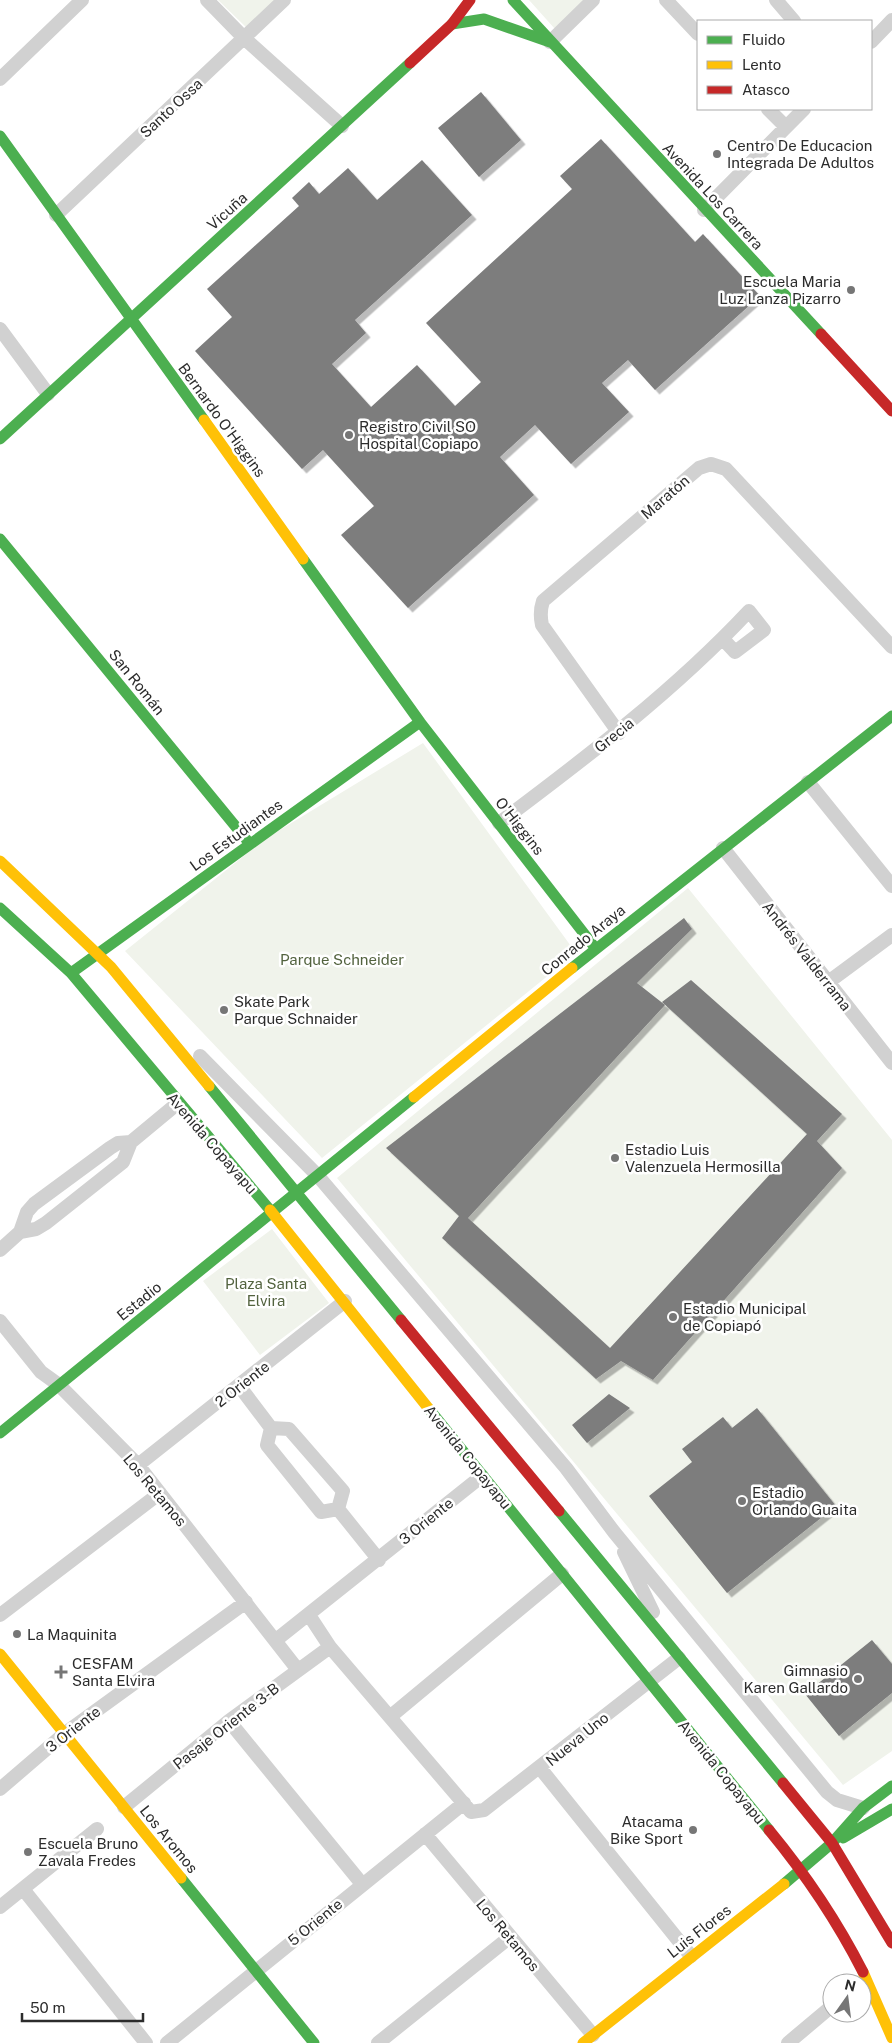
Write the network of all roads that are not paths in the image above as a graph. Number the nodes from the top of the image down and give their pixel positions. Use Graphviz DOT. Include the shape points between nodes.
graph roads {
  1 [pos="82,0"];
  2 [pos="206,0"];
  3 [pos="284,0"];
  4 [pos="470,0"];
  5 [pos="513,0"];
  6 [pos="593,0"];
  7 [pos="666,0"];
  8 [pos="776,0"];
  9 [pos="793,20"];
  10 [pos="892,20"];
  11 [pos="452,24"];
  12 [pos="697,33"];
  13 [pos="244,38"];
  14 [pos="872,41"];
  15 [pos="550,42"];
  16 [pos="0,79"];
  17 [pos="769,110"];
  18 [pos="803,110"];
  19 [pos="342,126"];
  20 [pos="786,127"];
  21 [pos="0,136"];
  22 [pos="704,210"];
  23 [pos="56,215"];
  24 [pos="131,319"];
  25 [pos="0,329"];
  26 [pos="48,394"];
  27 [pos="892,411"];
  28 [pos="0,439"];
  29 [pos="0,539"];
  30 [pos="723,639"];
  31 [pos="892,647"];
  32 [pos="892,716"];
  33 [pos="420,722"];
  34 [pos="619,733"];
  35 [pos="808,782"];
  36 [pos="500,823"];
  37 [pos="250,844"];
  38 [pos="723,848"];
  39 [pos="0,861"];
  40 [pos="890,880"];
  41 [pos="0,908"];
  42 [pos="892,935"];
  43 [pos="596,949"];
  44 [pos="98,954"];
  45 [pos="111,967"];
  46 [pos="71,973"];
  47 [pos="827,983"];
  48 [pos="892,1063"];
  49 [pos="178,1103"];
  50 [pos="131,1142"];
  51 [pos="318,1176"];
  52 [pos="297,1193"];
  53 [pos="272,1212"];
  54 [pos="20,1232"];
  55 [pos="0,1250"];
  56 [pos="345,1301"];
  57 [pos="0,1321"];
  58 [pos="59,1385"];
  59 [pos="240,1387"];
  60 [pos="271,1428"];
  61 [pos="0,1433"];
  62 [pos="138,1465"];
  63 [pos="482,1476"];
  64 [pos="160,1493"];
  65 [pos="338,1509"];
  66 [pos="614,1532"];
  67 [pos="379,1560"];
  68 [pos="562,1574"];
  69 [pos="246,1602"];
  70 [pos="0,1615"];
  71 [pos="309,1615"];
  72 [pos="276,1640"];
  73 [pos="668,1644"];
  74 [pos="330,1647"];
  75 [pos="0,1654"];
  76 [pos="679,1658"];
  77 [pos="298,1670"];
  78 [pos="648,1682"];
  79 [pos="391,1716"];
  80 [pos="229,1721"];
  81 [pos="64,1734"];
  82 [pos="540,1768"];
  83 [pos="892,1786"];
  84 [pos="0,1788"];
  85 [pos="124,1807"];
  86 [pos="467,1807"];
  87 [pos="863,1808"];
  88 [pos="892,1809"];
  89 [pos="97,1829"];
  90 [pos="425,1834"];
  91 [pos="832,1843"];
  92 [pos="802,1870"];
  93 [pos="362,1884"];
  94 [pos="23,1889"];
  95 [pos="0,1908"];
  96 [pos="510,1936"];
  97 [pos="892,1943"];
  98 [pos="691,1956"];
  99 [pos="256,1970"];
  100 [pos="860,1973"];
  101 [pos="872,1998"];
  102 [pos="822,2014"];
  103 [pos="892,2038"];
  104 [pos="588,2039"];
  105 [pos="146,2043"];
  106 [pos="167,2043"];
  107 [pos="314,2043"];
  108 [pos="378,2043"];
  109 [pos="788,2043"];
  1 -- 16 [label="street"];
  2 -- 13 [label="street"];
  3 -- 13 [label="street, Santo Ossa"];
  4 -- 11 [label="main road, Vicuña"];
  5 -- 15 [label="main road, Avenida Los Carrera"];
  6 -- 15 [label="street"];
  7 -- 12 [label="street"];
  8 -- 9 [label="street"];
  10 -- 14 [label="street"];
  11 -- 15 [label="main road" via="484,18"];
  11 -- 19 [label="main road, Vicuña"];
  13 -- 19 [label="street"];
  13 -- 23 [label="street, Santo Ossa"];
  15 -- 22 [label="main road, Avenida Los Carrera"];
  17 -- 20 [label="street"];
  18 -- 20 [label="street"];
  19 -- 24 [label="main road, Vicuña"];
  20 -- 22 [label="street"];
  21 -- 23 [label="main road, Bernardo O'Higgins"];
  22 -- 27 [label="main road, Avenida Los Carrera"];
  23 -- 24 [label="main road, Bernardo O'Higgins"];
  24 -- 26 [label="main road, Vicuña"];
  24 -- 33 [label="main road, Bernardo O'Higgins"];
  25 -- 26 [label="street"];
  26 -- 28 [label="main road, Vicuña"];
  29 -- 37 [label="main road, San Román"];
  30 -- 34 [label="street, Grecia"];
  31 -- 34 [label="street, Maratón" via="726,469 707,464 543,601 541,607 542,625"];
  32 -- 35 [label="main road, Conrado Araya"];
  33 -- 36 [label="main road, O'Higgins"];
  33 -- 37 [label="main road, Los Estudiantes"];
  34 -- 36 [label="street, Grecia"];
  35 -- 38 [label="main road, Conrado Araya"];
  35 -- 40 [label="street"];
  36 -- 43 [label="main road, O'Higgins"];
  37 -- 44 [label="main road, Los Estudiantes"];
  38 -- 43 [label="main road, Conrado Araya"];
  38 -- 47 [label="street, Andrés Valderrama"];
  39 -- 44 [label="main road"];
  41 -- 46 [label="main road, Avenida Copayapu"];
  42 -- 47 [label="street"];
  43 -- 51 [label="main road, Conrado Araya"];
  44 -- 45 [label="main road"];
  44 -- 46 [label="main road, Los Estudiantes"];
  45 -- 51 [label="street"];
  45 -- 52 [label="main road"];
  46 -- 49 [label="main road, Avenida Copayapu"];
  47 -- 48 [label="street, Andrés Valderrama"];
  49 -- 50 [label="street"];
  49 -- 53 [label="main road, Avenida Copayapu"];
  50 -- 54 [label="street" via="123,1162 46,1223"];
  50 -- 54 [label="street" via="118,1143 110,1148 34,1204 27,1212"];
  51 -- 52 [label="main road, Conrado Araya"];
  51 -- 66 [label="street" via="566,1468"];
  52 -- 53 [label="main road, Estadio"];
  52 -- 73 [label="main road"];
  53 -- 56 [label="main road, Avenida Copayapu"];
  53 -- 58 [label="main road, Estadio"];
  54 -- 55 [label="street"];
  56 -- 59 [label="street, 2 Oriente"];
  56 -- 63 [label="main road, Avenida Copayapu"];
  57 -- 58 [label="street, Los Retamos" via="41,1372"];
  58 -- 61 [label="main road, Estadio"];
  58 -- 62 [label="street, Los Retamos"];
  59 -- 60 [label="street"];
  59 -- 62 [label="street, 2 Oriente"];
  60 -- 65 [label="street" via="289,1429 343,1491"];
  60 -- 65 [label="street" via="267,1445 321,1512"];
  62 -- 64 [label="street, Los Retamos"];
  63 -- 67 [label="street, 3 Oriente"];
  63 -- 68 [label="main road, Avenida Copayapu"];
  64 -- 69 [label="street, Los Retamos"];
  64 -- 70 [label="street"];
  65 -- 67 [label="street"];
  66 -- 73 [label="street"];
  66 -- 87 [label="street" via="827,1792 837,1800"];
  67 -- 71 [label="street, 3 Oriente"];
  68 -- 78 [label="main road, Avenida Copayapu"];
  68 -- 79 [label="street"];
  69 -- 72 [label="street, Los Retamos"];
  69 -- 81 [label="street, 3 Oriente"];
  71 -- 72 [label="street, 3 Oriente"];
  71 -- 74 [label="street"];
  72 -- 77 [label="street, Los Retamos"];
  73 -- 76 [label="main road"];
  74 -- 77 [label="street, Pasaje Oriente 3-B"];
  74 -- 79 [label="street"];
  75 -- 81 [label="main road, Los Aromos"];
  76 -- 78 [label="street, Nueva Uno"];
  76 -- 91 [label="main road"];
  77 -- 80 [label="street, Pasaje Oriente 3-B"];
  78 -- 82 [label="street, Nueva Uno"];
  78 -- 92 [label="main road, Avenida Copayapu"];
  79 -- 86 [label="street"];
  80 -- 85 [label="street, Pasaje Oriente 3-B"];
  80 -- 93 [label="street"];
  81 -- 84 [label="street, 3 Oriente"];
  81 -- 85 [label="main road, Los Aromos"];
  82 -- 86 [label="street, Nueva Uno" via="484,1810"];
  82 -- 98 [label="street"];
  83 -- 87 [label="main road, Luis Flores"];
  85 -- 99 [label="main road, Los Aromos"];
  86 -- 90 [label="street, 5 Oriente"];
  87 -- 91 [label="main road, Luis Flores"];
  88 -- 91 [label="main road, Luis Flores"];
  89 -- 94 [label="street"];
  90 -- 93 [label="street, 5 Oriente"];
  90 -- 96 [label="street, Los Retamos"];
  91 -- 92 [label="main road, Luis Flores"];
  91 -- 97 [label="main road"];
  92 -- 98 [label="main road, Luis Flores"];
  92 -- 100 [label="main road, Avenida Copayapu" via="828,1907"];
  93 -- 99 [label="street, 5 Oriente"];
  94 -- 95 [label="street"];
  94 -- 105 [label="street"];
  96 -- 104 [label="street, Los Retamos"];
  96 -- 108 [label="street"];
  98 -- 104 [label="main road, Luis Flores"];
  99 -- 106 [label="street, 5 Oriente"];
  99 -- 107 [label="main road, Los Aromos"];
  101 -- 103 [label="main road, Avenida Copayapu"];
  102 -- 109 [label="street"];
}
